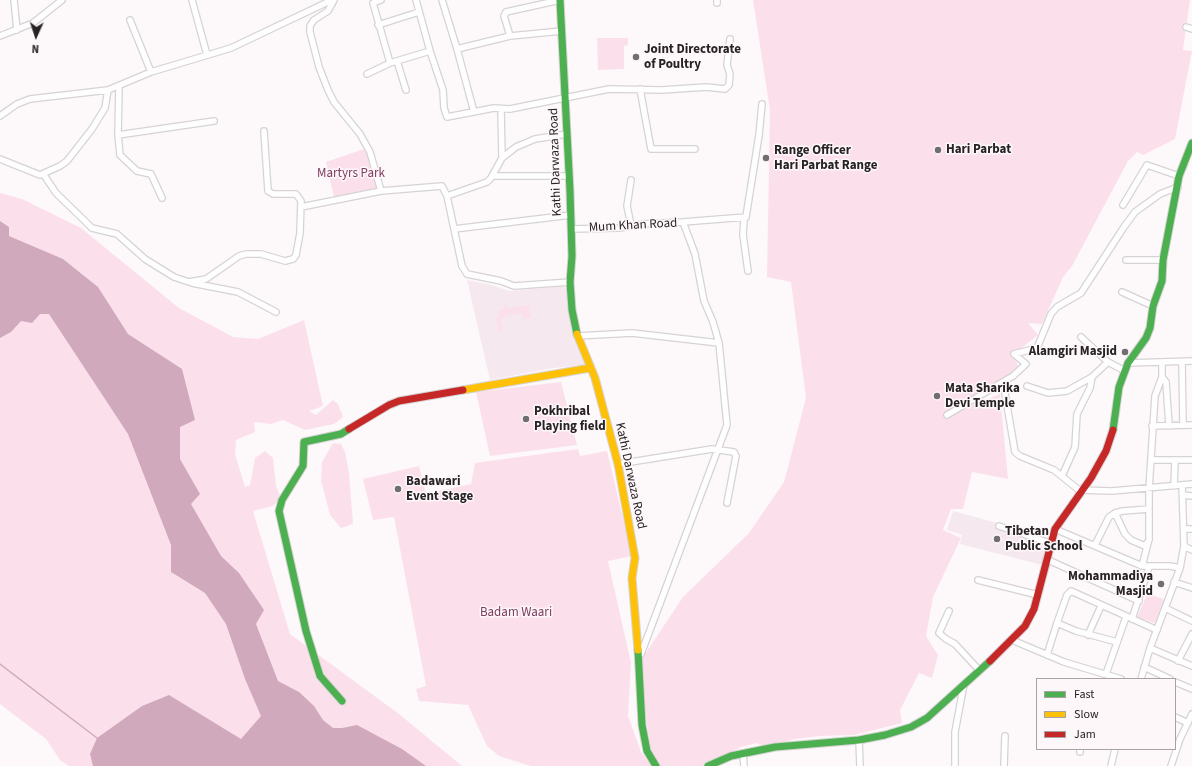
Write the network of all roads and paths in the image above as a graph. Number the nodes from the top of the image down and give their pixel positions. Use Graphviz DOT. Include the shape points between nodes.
graph roads {
  1 [pos="14,0"];
  2 [pos="62,0"];
  3 [pos="192,0"];
  4 [pos="333,0"];
  5 [pos="381,0"];
  6 [pos="416,0"];
  7 [pos="442,0"];
  8 [pos="560,0"];
  9 [pos="550,1"];
  10 [pos="419,12"];
  11 [pos="130,20"];
  12 [pos="378,25"];
  13 [pos="1186,27"];
  14 [pos="1192,29"];
  15 [pos="17,30"];
  16 [pos="562,31"];
  17 [pos="0,36"];
  18 [pos="510,36"];
  19 [pos="730,38"];
  20 [pos="457,49"];
  21 [pos="430,52"];
  22 [pos="207,55"];
  23 [pos="397,61"];
  24 [pos="390,63"];
  25 [pos="151,72"];
  26 [pos="367,74"];
  27 [pos="119,86"];
  28 [pos="640,89"];
  29 [pos="108,90"];
  30 [pos="406,90"];
  31 [pos="566,98"];
  32 [pos="762,104"];
  33 [pos="501,109"];
  34 [pos="474,112"];
  35 [pos="0,116"];
  36 [pos="214,122"];
  37 [pos="264,131"];
  38 [pos="567,134"];
  39 [pos="118,135"];
  40 [pos="1192,143"];
  41 [pos="695,149"];
  42 [pos="502,158"];
  43 [pos="0,159"];
  44 [pos="44,174"];
  45 [pos="492,176"];
  46 [pos="569,176"];
  47 [pos="1180,176"];
  48 [pos="631,180"];
  49 [pos="1178,187"];
  50 [pos="381,192"];
  51 [pos="447,196"];
  52 [pos="162,198"];
  53 [pos="1123,206"];
  54 [pos="301,207"];
  55 [pos="571,215"];
  56 [pos="744,219"];
  57 [pos="683,222"];
  58 [pos="631,226"];
  59 [pos="454,229"];
  60 [pos="571,229"];
  61 [pos="1126,260"];
  62 [pos="1163,260"];
  63 [pos="748,271"];
  64 [pos="189,282"];
  65 [pos="570,282"];
  66 [pos="1122,292"];
  67 [pos="1154,306"];
  68 [pos="276,312"];
  69 [pos="576,336"];
  70 [pos="1081,337"];
  71 [pos="719,343"];
  72 [pos="1192,361"];
  73 [pos="1108,362"];
  74 [pos="1162,362"];
  75 [pos="1182,362"];
  76 [pos="1128,363"];
  77 [pos="590,368"];
  78 [pos="1125,371"];
  79 [pos="1092,377"];
  80 [pos="1162,377"];
  81 [pos="1003,382"];
  82 [pos="1027,386"];
  83 [pos="947,415"];
  84 [pos="1183,425"];
  85 [pos="1192,425"];
  86 [pos="1152,426"];
  87 [pos="1169,426"];
  88 [pos="718,450"];
  89 [pos="1151,460"];
  90 [pos="1175,460"];
  91 [pos="1192,460"];
  92 [pos="618,464"];
  93 [pos="1062,476"];
  94 [pos="1192,484"];
  95 [pos="1182,485"];
  96 [pos="1174,486"];
  97 [pos="1149,488"];
  98 [pos="1082,491"];
  99 [pos="1183,495"];
  100 [pos="1192,496"];
  101 [pos="727,503"];
  102 [pos="1149,509"];
  103 [pos="1115,513"];
  104 [pos="999,526"];
  105 [pos="1055,529"];
  106 [pos="1184,529"];
  107 [pos="1192,529"];
  108 [pos="1050,543"];
  109 [pos="1148,543"];
  110 [pos="1095,545"];
  111 [pos="1184,546"];
  112 [pos="1192,550"];
  113 [pos="1046,559"];
  114 [pos="1142,566"];
  115 [pos="1149,567"];
  116 [pos="1180,568"];
  117 [pos="978,580"];
  118 [pos="1174,582"];
  119 [pos="1192,588"];
  120 [pos="1038,595"];
  121 [pos="1139,601"];
  122 [pos="1102,606"];
  123 [pos="1165,608"];
  124 [pos="949,611"];
  125 [pos="1129,618"];
  126 [pos="1192,621"];
  127 [pos="1057,623"];
  128 [pos="1157,630"];
  129 [pos="1192,634"];
  130 [pos="1088,635"];
  131 [pos="1012,640"];
  132 [pos="1117,642"];
  133 [pos="1150,648"];
  134 [pos="641,654"];
  135 [pos="1047,654"];
  136 [pos="1178,661"];
  137 [pos="1192,666"];
  138 [pos="1144,667"];
  139 [pos="979,670"];
  140 [pos="1106,674"];
  141 [pos="1118,678"];
  142 [pos="1141,678"];
  143 [pos="1168,678"];
  144 [pos="1176,682"];
  145 [pos="964,684"];
  146 [pos="1192,689"];
  147 [pos="342,701"];
  148 [pos="1192,714"];
  149 [pos="1176,717"];
  150 [pos="1188,723"];
  151 [pos="1005,736"];
  152 [pos="1178,737"];
  153 [pos="859,740"];
  154 [pos="1115,750"];
  155 [pos="1175,750"];
  156 [pos="743,753"];
  157 [pos="656,766"];
  158 [pos="708,766"];
  159 [pos="744,766"];
  160 [pos="860,766"];
  161 [pos="955,766"];
  162 [pos="1004,766"];
  163 [pos="1111,766"];
  164 [pos="1171,766"];
  1 -- 15 [label="street"];
  2 -- 15 [label="street" via="42,17"];
  3 -- 22 [label="street"];
  4 -- 22 [label="street" via="260,36"];
  4 -- 50 [label="street" via="328,11 314,20 310,32 328,90 370,152"];
  5 -- 12 [label="street" via="373,3"];
  6 -- 10 [label="street"];
  7 -- 20 [label="street"];
  8 -- 9 [label="street"];
  8 -- 16 [label="street, Kathi Darwaza Road"];
  9 -- 18 [label="street" via="506,12 504,16"];
  10 -- 12 [label="street"];
  10 -- 21 [label="street"];
  11 -- 25 [label="street"];
  12 -- 24 [label="street"];
  13 -- 14 [label="street"];
  15 -- 17 [label="street"];
  16 -- 18 [label="street"];
  16 -- 31 [label="street, Kathi Darwaza Road"];
  18 -- 20 [label="street"];
  19 -- 28 [label="street" via="727,66 730,74 727,88"];
  20 -- 34 [label="street"];
  21 -- 23 [label="street"];
  21 -- 34 [label="street" via="443,90 446,116"];
  22 -- 25 [label="street"];
  23 -- 24 [label="street"];
  23 -- 30 [label="street"];
  24 -- 26 [label="street"];
  25 -- 27 [label="street"];
  27 -- 29 [label="street"];
  27 -- 39 [label="street"];
  28 -- 31 [label="street" via="599,90"];
  28 -- 41 [label="street" via="651,148"];
  29 -- 35 [label="street" via="30,99 17,104"];
  29 -- 44 [label="street" via="105,108 81,144 67,161"];
  31 -- 33 [label="street"];
  31 -- 38 [label="street, Kathi Darwaza Road"];
  32 -- 56 [label="street" via="748,208"];
  33 -- 34 [label="street"];
  33 -- 42 [label="street"];
  36 -- 39 [label="street"];
  37 -- 54 [label="street" via="268,191 273,194 296,194 300,198"];
  38 -- 42 [label="street" via="526,142 507,152"];
  38 -- 46 [label="street, Kathi Darwaza Road"];
  39 -- 52 [label="street" via="121,157 137,171 151,174"];
  40 -- 47 [label="street"];
  42 -- 45 [label="street"];
  43 -- 44 [label="street" via="35,174"];
  44 -- 64 [label="street" via="56,193 92,228 117,234 174,277"];
  45 -- 46 [label="street"];
  45 -- 51 [label="street" via="483,184"];
  46 -- 55 [label="street, Kathi Darwaza Road"];
  47 -- 49 [label="street"];
  47 -- 53 [label="street" via="1146,165"];
  48 -- 58 [label="street" via="627,206"];
  49 -- 62 [label="street"];
  49 -- 81 [label="street" via="1160,194 1135,212 1081,293 1057,307 1051,314 1037,348 1014,354 1026,364 1014,376"];
  50 -- 51 [label="street" via="440,185 444,186"];
  50 -- 54 [label="street"];
  51 -- 59 [label="street"];
  54 -- 64 [label="street" via="298,247 293,259 285,262 261,254 246,254 239,256 206,279"];
  55 -- 59 [label="street"];
  55 -- 60 [label="street, Kathi Darwaza Road"];
  56 -- 57 [label="street"];
  56 -- 63 [label="street" via="743,235"];
  57 -- 58 [label="street, Mum Khan Road"];
  57 -- 71 [label="street, Mum Khan Road" via="695,254 705,304"];
  58 -- 60 [label="street, Mum Khan Road"];
  59 -- 65 [label="street" via="460,259 467,274 501,280 514,286"];
  60 -- 65 [label="street, Kathi Darwaza Road"];
  61 -- 62 [label="street"];
  62 -- 67 [label="street" via="1162,281"];
  64 -- 68 [label="street" via="238,292"];
  65 -- 69 [label="street, Kathi Darwaza Road"];
  66 -- 67 [label="street"];
  67 -- 76 [label="street" via="1146,338"];
  69 -- 71 [label="street" via="632,333"];
  69 -- 77 [label="street, Kathi Darwaza Road"];
  70 -- 73 [label="street"];
  71 -- 88 [label="street, Mum Khan Road" via="727,425"];
  72 -- 75 [label="street"];
  73 -- 78 [label="street"];
  73 -- 79 [label="street"];
  74 -- 75 [label="street"];
  74 -- 76 [label="street"];
  74 -- 80 [label="street"];
  75 -- 84 [label="street"];
  76 -- 78 [label="street"];
  77 -- 92 [label="street, Kathi Darwaza Road"];
  77 -- 147 [label="street" via="399,401 341,434 304,442 303,466 282,500 279,511 306,631 320,676"];
  78 -- 98 [label="street" via="1119,387 1114,422 1106,451"];
  79 -- 82 [label="street" via="1057,394"];
  79 -- 93 [label="street" via="1090,388 1078,414 1075,447"];
  80 -- 86 [label="street" via="1155,396"];
  80 -- 87 [label="street" via="1166,382"];
  81 -- 83 [label="street"];
  81 -- 93 [label="street" via="1015,452 1045,465"];
  84 -- 85 [label="street"];
  84 -- 87 [label="street"];
  86 -- 87 [label="street"];
  86 -- 89 [label="street"];
  88 -- 92 [label="street"];
  88 -- 101 [label="street" via="736,454"];
  88 -- 134 [label="street, Mum Khan Road"];
  89 -- 90 [label="street"];
  89 -- 97 [label="street"];
  90 -- 91 [label="street"];
  90 -- 96 [label="street"];
  92 -- 157 [label="street, Kathi Darwaza Road" via="635,558 632,578 642,725 647,751"];
  93 -- 98 [label="street"];
  94 -- 95 [label="street"];
  95 -- 96 [label="street"];
  95 -- 99 [label="street"];
  96 -- 97 [label="street"];
  97 -- 98 [label="street"];
  97 -- 102 [label="street"];
  98 -- 105 [label="street"];
  99 -- 100 [label="street"];
  99 -- 106 [label="street"];
  102 -- 103 [label="street"];
  102 -- 109 [label="street"];
  103 -- 109 [label="street" via="1121,528 1131,540 1146,546"];
  103 -- 110 [label="street" via="1109,517"];
  104 -- 108 [label="street"];
  105 -- 108 [label="street"];
  105 -- 110 [label="street"];
  106 -- 107 [label="street"];
  106 -- 111 [label="street"];
  108 -- 113 [label="street"];
  109 -- 114 [label="street"];
  110 -- 114 [label="street"];
  111 -- 112 [label="street"];
  111 -- 116 [label="street"];
  113 -- 120 [label="street"];
  113 -- 121 [label="street"];
  114 -- 115 [label="street"];
  115 -- 116 [label="street"];
  115 -- 121 [label="street"];
  116 -- 118 [label="street"];
  117 -- 120 [label="street"];
  118 -- 119 [label="street"];
  118 -- 123 [label="street"];
  120 -- 131 [label="street" via="1025,626"];
  121 -- 125 [label="street"];
  122 -- 125 [label="street"];
  122 -- 127 [label="street" via="1069,591"];
  122 -- 130 [label="street"];
  123 -- 126 [label="street"];
  123 -- 128 [label="street"];
  124 -- 139 [label="street" via="939,633 959,648"];
  125 -- 128 [label="street"];
  125 -- 132 [label="street"];
  127 -- 130 [label="street"];
  127 -- 135 [label="street"];
  128 -- 133 [label="street"];
  129 -- 136 [label="street"];
  130 -- 132 [label="street"];
  131 -- 135 [label="street"];
  131 -- 139 [label="street"];
  132 -- 140 [label="street"];
  133 -- 136 [label="street"];
  133 -- 138 [label="street"];
  135 -- 140 [label="street" via="1079,667"];
  136 -- 137 [label="street"];
  138 -- 142 [label="street"];
  138 -- 143 [label="street"];
  139 -- 145 [label="street"];
  140 -- 141 [label="street"];
  144 -- 146 [label="street"];
  145 -- 153 [label="street" via="927,718 911,727"];
  145 -- 161 [label="street" via="956,732"];
  148 -- 150 [label="street"];
  149 -- 150 [label="street"];
  150 -- 152 [label="street"];
  151 -- 162 [label="street"];
  153 -- 156 [label="street" via="788,745"];
  153 -- 160 [label="street"];
  154 -- 163 [label="street"];
  155 -- 164 [label="street"];
  156 -- 158 [label="street" via="723,758"];
  156 -- 159 [label="street"];
}
